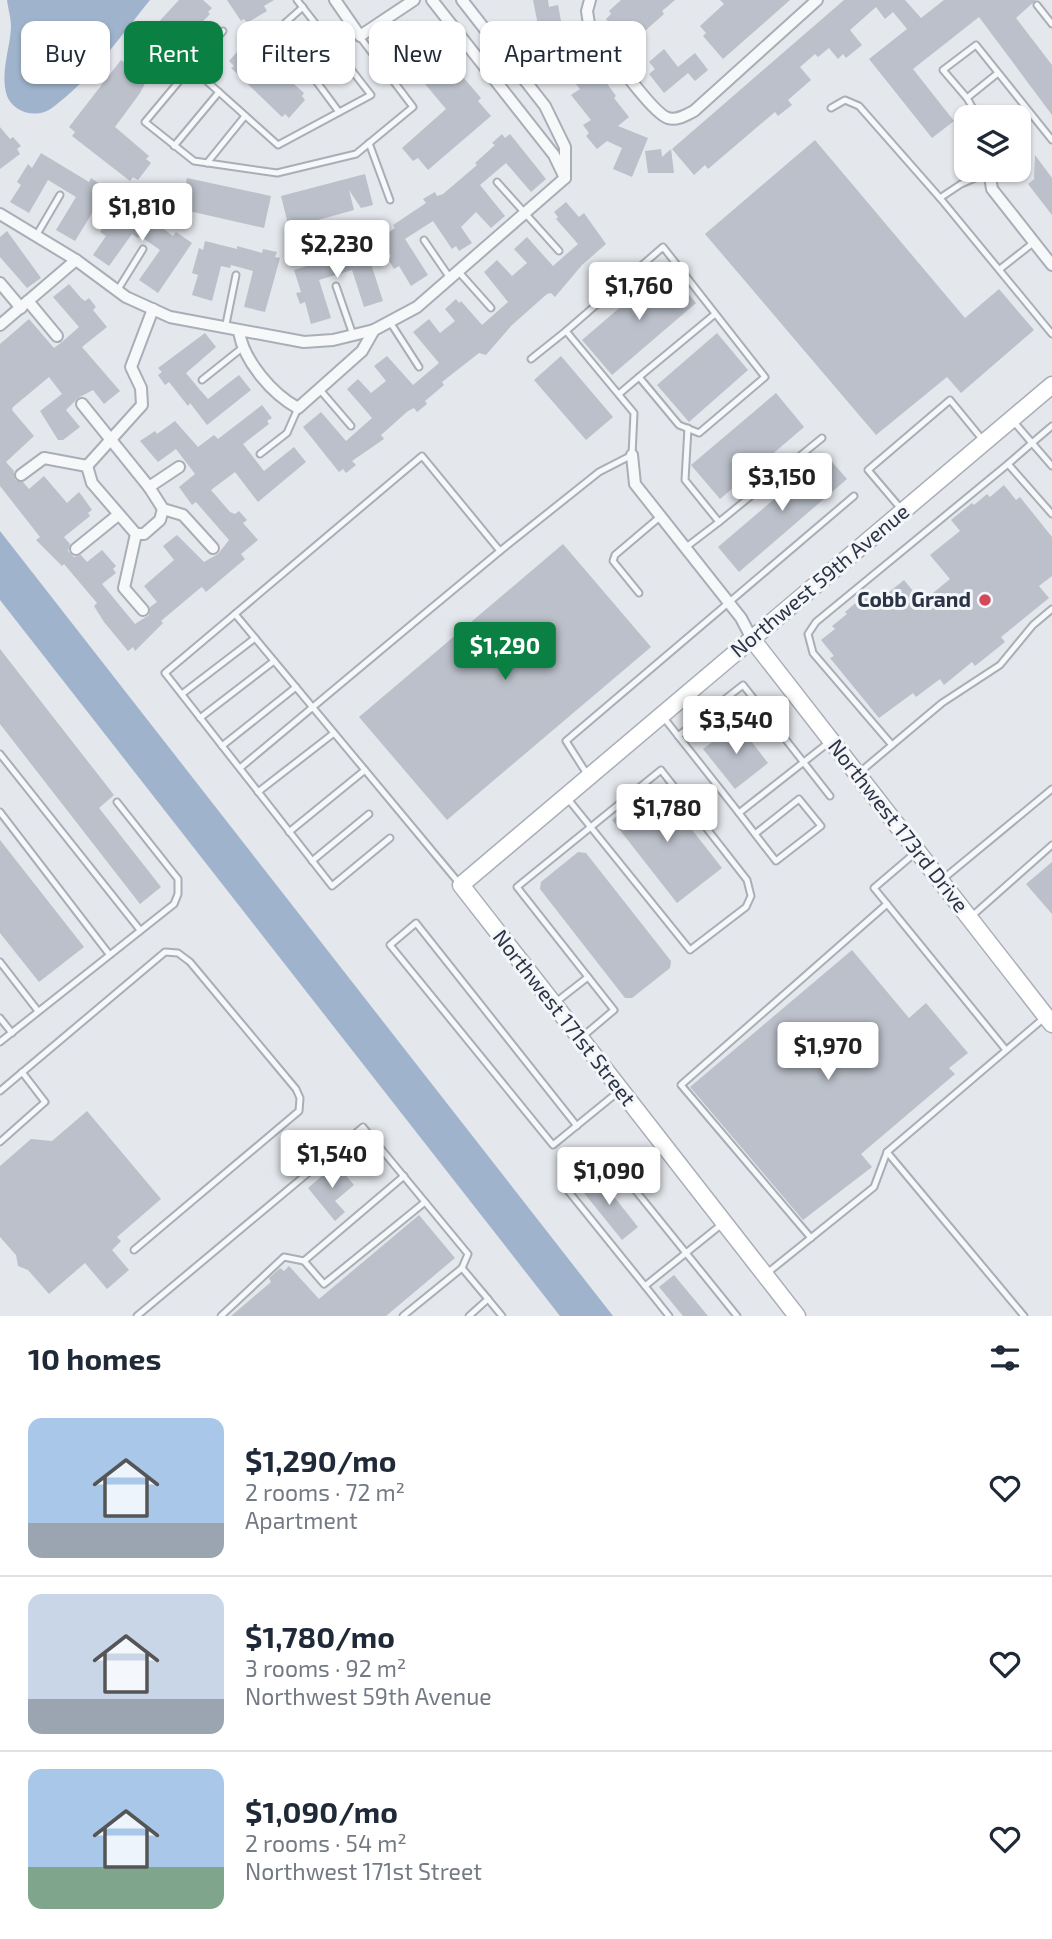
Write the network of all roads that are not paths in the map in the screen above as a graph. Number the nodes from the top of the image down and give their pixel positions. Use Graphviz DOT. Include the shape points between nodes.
graph roads {
  1 [pos="298,0"];
  2 [pos="335,0"];
  3 [pos="414,0"];
  4 [pos="432,0"];
  5 [pos="462,0"];
  6 [pos="817,0"];
  7 [pos="589,5"];
  8 [pos="1037,5"];
  9 [pos="303,6"];
  10 [pos="1052,24"];
  11 [pos="360,36"];
  12 [pos="369,48"];
  13 [pos="998,73"];
  14 [pos="177,84"];
  15 [pos="210,84"];
  16 [pos="395,84"];
  17 [pos="219,92"];
  18 [pos="967,98"];
  19 [pos="971,105"];
  20 [pos="831,108"];
  21 [pos="339,113"];
  22 [pos="245,116"];
  23 [pos="1052,140"];
  24 [pos="369,143"];
  25 [pos="174,146"];
  26 [pos="207,163"];
  27 [pos="565,178"];
  28 [pos="498,182"];
  29 [pos="965,182"];
  30 [pos="991,182"];
  31 [pos="60,195"];
  32 [pos="940,198"];
  33 [pos="390,200"];
  34 [pos="525,213"];
  35 [pos="0,214"];
  36 [pos="36,236"];
  37 [pos="424,240"];
  38 [pos="1034,242"];
  39 [pos="143,249"];
  40 [pos="559,251"];
  41 [pos="76,260"];
  42 [pos="1052,265"];
  43 [pos="1000,269"];
  44 [pos="236,275"];
  45 [pos="454,275"];
  46 [pos="0,283"];
  47 [pos="336,286"];
  48 [pos="117,291"];
  49 [pos="24,305"];
  50 [pos="491,308"];
  51 [pos="153,309"];
  52 [pos="715,314"];
  53 [pos="390,322"];
  54 [pos="0,325"];
  55 [pos="225,329"];
  56 [pos="374,330"];
  57 [pos="566,331"];
  58 [pos="239,332"];
  59 [pos="1052,334"];
  60 [pos="353,335"];
  61 [pos="57,336"];
  62 [pos="242,348"];
  63 [pos="531,359"];
  64 [pos="419,367"];
  65 [pos="639,377"];
  66 [pos="202,380"];
  67 [pos="1052,385"];
  68 [pos="321,391"];
  69 [pos="619,394"];
  70 [pos="82,404"];
  71 [pos="298,408"];
  72 [pos="1011,419"];
  73 [pos="351,426"];
  74 [pos="1052,426"];
  75 [pos="688,428"];
  76 [pos="112,438"];
  77 [pos="822,438"];
  78 [pos="984,442"];
  79 [pos="1032,443"];
  80 [pos="260,454"];
  81 [pos="632,455"];
  82 [pos="1008,464"];
  83 [pos="87,466"];
  84 [pos="1052,466"];
  85 [pos="179,467"];
  86 [pos="21,475"];
  87 [pos="149,487"];
  88 [pos="854,496"];
  89 [pos="163,509"];
  90 [pos="903,511"];
  91 [pos="1052,514"];
  92 [pos="118,516"];
  93 [pos="661,516"];
  94 [pos="719,522"];
  95 [pos="136,534"];
  96 [pos="213,548"];
  97 [pos="685,548"];
  98 [pos="76,549"];
  99 [pos="500,551"];
  100 [pos="639,593"];
  101 [pos="728,602"];
  102 [pos="1052,609"];
  103 [pos="143,610"];
  104 [pos="235,614"];
  105 [pos="254,638"];
  106 [pos="752,639"];
  107 [pos="274,661"];
  108 [pos="296,687"];
  109 [pos="182,694"];
  110 [pos="313,707"];
  111 [pos="662,715"];
  112 [pos="200,718"];
  113 [pos="334,733"];
  114 [pos="678,736"];
  115 [pos="831,740"];
  116 [pos="892,745"];
  117 [pos="222,746"];
  118 [pos="0,754"];
  119 [pos="803,762"];
  120 [pos="240,768"];
  121 [pos="365,770"];
  122 [pos="857,774"];
  123 [pos="589,777"];
  124 [pos="1052,789"];
  125 [pos="258,792"];
  126 [pos="566,796"];
  127 [pos="830,796"];
  128 [pos="117,802"];
  129 [pos="0,812"];
  130 [pos="739,813"];
  131 [pos="369,814"];
  132 [pos="591,827"];
  133 [pos="289,832"];
  134 [pos="755,834"];
  135 [pos="390,838"];
  136 [pos="1052,845"];
  137 [pos="918,851"];
  138 [pos="312,861"];
  139 [pos="941,881"];
  140 [pos="460,885"];
  141 [pos="887,904"];
  142 [pos="970,919"];
  143 [pos="140,930"];
  144 [pos="110,954"];
  145 [pos="0,962"];
  146 [pos="588,977"];
  147 [pos="553,1004"];
  148 [pos="38,1012"];
  149 [pos="0,1018"];
  150 [pos="1049,1020"];
  151 [pos="12,1033"];
  152 [pos="580,1038"];
  153 [pos="0,1042"];
  154 [pos="1006,1050"];
  155 [pos="22,1072"];
  156 [pos="621,1090"];
  157 [pos="0,1091"];
  158 [pos="577,1126"];
  159 [pos="0,1142"];
  160 [pos="887,1152"];
  161 [pos="404,1176"];
  162 [pos="425,1202"];
  163 [pos="724,1222"];
  164 [pos="811,1238"];
  165 [pos="134,1250"];
  166 [pos="686,1253"];
  167 [pos="304,1261"];
  168 [pos="462,1268"];
  169 [pos="765,1275"];
  170 [pos="645,1286"];
  171 [pos="488,1299"];
  172 [pos="137,1316"];
  173 [pos="221,1316"];
  174 [pos="403,1316"];
  175 [pos="469,1316"];
  176 [pos="502,1316"];
  177 [pos="669,1316"];
  178 [pos="737,1316"];
  179 [pos="797,1316"];
  180 [pos="1024,1316"];
  1 -- 9 [label="lane"];
  2 -- 11 [label="street"];
  3 -- 11 [label="street"];
  4 -- 27 [label="street" via="554,155"];
  5 -- 27 [label="street" via="545,106 565,147"];
  6 -- 7 [label="street" via="694,111 676,119 665,118 652,105 589,24"];
  8 -- 10 [label="lane"];
  9 -- 21 [label="lane" via="285,23 282,36"];
  9 -- 21 [label="lane" via="371,95"];
  11 -- 12 [label="lane"];
  13 -- 18 [label="lane"];
  13 -- 18 [label="lane" via="976,45 943,70"];
  13 -- 23 [label="lane"];
  14 -- 25 [label="lane" via="145,122"];
  15 -- 17 [label="lane"];
  16 -- 24 [label="lane" via="413,107"];
  17 -- 22 [label="lane"];
  17 -- 25 [label="lane"];
  18 -- 19 [label="lane"];
  20 -- 32 [label="lane" via="845,100 859,106"];
  21 -- 22 [label="lane" via="278,145"];
  22 -- 26 [label="lane"];
  24 -- 26 [label="lane" via="356,154 277,173"];
  24 -- 33 [label="lane"];
  25 -- 26 [label="lane" via="194,161"];
  27 -- 34 [label="street"];
  28 -- 34 [label="lane"];
  29 -- 32 [label="lane"];
  30 -- 38 [label="street"];
  31 -- 36 [label="lane"];
  32 -- 43 [label="lane"];
  34 -- 40 [label="lane"];
  34 -- 45 [label="street"];
  35 -- 36 [label="street"];
  36 -- 41 [label="street"];
  37 -- 45 [label="lane"];
  38 -- 42 [label="street"];
  38 -- 43 [label="lane"];
  39 -- 48 [label="lane"];
  41 -- 48 [label="street"];
  41 -- 49 [label="street"];
  43 -- 59 [label="lane"];
  44 -- 55 [label="lane"];
  45 -- 50 [label="lane"];
  45 -- 53 [label="street" via="417,307"];
  46 -- 49 [label="street"];
  47 -- 60 [label="lane"];
  48 -- 51 [label="street"];
  49 -- 54 [label="street"];
  49 -- 61 [label="street"];
  51 -- 55 [label="street"];
  51 -- 76 [label="street" via="131,367 141,388 142,405"];
  52 -- 57 [label="lane" via="663,247"];
  52 -- 65 [label="lane"];
  52 -- 75 [label="lane" via="765,376 699,433"];
  53 -- 56 [label="street"];
  53 -- 64 [label="lane"];
  55 -- 58 [label="street"];
  56 -- 60 [label="street"];
  56 -- 68 [label="street" via="362,351"];
  57 -- 63 [label="lane"];
  57 -- 69 [label="lane"];
  58 -- 60 [label="street" via="304,342"];
  58 -- 62 [label="street"];
  62 -- 66 [label="lane"];
  62 -- 71 [label="street" via="281,398"];
  65 -- 69 [label="lane"];
  65 -- 75 [label="lane" via="679,425"];
  67 -- 72 [label="street, Northwest 59th Avenue"];
  68 -- 71 [label="street"];
  68 -- 73 [label="lane"];
  69 -- 81 [label="lane" via="634,413"];
  70 -- 76 [label="street"];
  71 -- 80 [label="lane" via="288,433"];
  72 -- 78 [label="street, Northwest 59th Avenue"];
  72 -- 79 [label="lane"];
  74 -- 79 [label="lane"];
  75 -- 94 [label="lane" via="685,480"];
  76 -- 83 [label="street"];
  76 -- 87 [label="street"];
  77 -- 94 [label="lane"];
  78 -- 90 [label="street, Northwest 59th Avenue"];
  78 -- 90 [label="lane" via="950,400 868,470"];
  79 -- 82 [label="lane"];
  79 -- 84 [label="lane"];
  81 -- 93 [label="street, Northwest 173rd Drive" via="635,484"];
  81 -- 99 [label="lane" via="600,472"];
  82 -- 91 [label="lane"];
  82 -- 116 [label="lane" via="816,622 808,634 813,653"];
  83 -- 86 [label="street" via="44,458"];
  83 -- 92 [label="street" via="92,483"];
  85 -- 87 [label="street"];
  87 -- 89 [label="street"];
  88 -- 101 [label="lane"];
  89 -- 95 [label="street" via="160,520 144,534"];
  89 -- 96 [label="street" via="183,515"];
  90 -- 106 [label="street, Northwest 59th Avenue"];
  92 -- 95 [label="street"];
  92 -- 98 [label="street"];
  93 -- 97 [label="street, Northwest 173rd Drive"];
  93 -- 100 [label="lane" via="613,561"];
  94 -- 97 [label="lane"];
  95 -- 103 [label="street" via="124,588"];
  97 -- 101 [label="street, Northwest 173rd Drive"];
  99 -- 104 [label="lane" via="422,456"];
  99 -- 110 [label="lane"];
  101 -- 106 [label="street, Northwest 173rd Drive"];
  101 -- 123 [label="lane" via="566,741"];
  102 -- 116 [label="lane" via="1000,665 942,703"];
  104 -- 105 [label="lane"];
  104 -- 109 [label="lane" via="165,673"];
  105 -- 107 [label="lane"];
  105 -- 109 [label="lane"];
  106 -- 111 [label="street, Northwest 59th Avenue"];
  106 -- 115 [label="street, Northwest 173rd Drive"];
  107 -- 108 [label="lane"];
  107 -- 112 [label="lane"];
  108 -- 110 [label="lane"];
  108 -- 117 [label="lane"];
  109 -- 112 [label="lane"];
  110 -- 113 [label="lane"];
  110 -- 120 [label="lane"];
  111 -- 114 [label="lane"];
  111 -- 123 [label="street, Northwest 59th Avenue"];
  112 -- 117 [label="lane"];
  113 -- 121 [label="lane"];
  113 -- 125 [label="lane"];
  114 -- 119 [label="lane" via="743,685"];
  114 -- 130 [label="lane"];
  115 -- 119 [label="lane"];
  115 -- 122 [label="street, Northwest 173rd Drive"];
  116 -- 122 [label="lane"];
  117 -- 120 [label="lane"];
  118 -- 143 [label="lane"];
  119 -- 127 [label="lane"];
  119 -- 130 [label="lane"];
  120 -- 125 [label="lane"];
  121 -- 133 [label="lane"];
  121 -- 140 [label="lane"];
  122 -- 137 [label="street, Northwest 173rd Drive"];
  123 -- 126 [label="street, Northwest 59th Avenue"];
  124 -- 139 [label="lane"];
  125 -- 133 [label="lane"];
  126 -- 132 [label="lane"];
  126 -- 140 [label="street, Northwest 59th Avenue"];
  128 -- 143 [label="lane" via="178,879 174,904"];
  129 -- 144 [label="lane"];
  130 -- 134 [label="lane"];
  131 -- 138 [label="lane"];
  132 -- 132 [label="lane" via="661,770 747,880 751,896 746,908 690,950"];
  132 -- 146 [label="lane" via="517,887"];
  133 -- 138 [label="lane"];
  134 -- 134 [label="lane" via="799,799 821,826 776,861"];
  135 -- 138 [label="lane" via="332,886"];
  136 -- 142 [label="lane"];
  137 -- 139 [label="street, Northwest 173rd Drive"];
  137 -- 141 [label="lane" via="874,888"];
  139 -- 142 [label="street, Northwest 173rd Drive"];
  140 -- 147 [label="street, Northwest 171st Street"];
  141 -- 154 [label="lane"];
  141 -- 164 [label="lane" via="681,1085"];
  142 -- 150 [label="street, Northwest 173rd Drive"];
  143 -- 144 [label="lane"];
  144 -- 148 [label="lane"];
  145 -- 148 [label="lane"];
  146 -- 147 [label="lane"];
  146 -- 152 [label="lane" via="614,1010"];
  147 -- 152 [label="street, Northwest 171st Street"];
  148 -- 151 [label="lane"];
  149 -- 151 [label="lane"];
  150 -- 154 [label="lane"];
  151 -- 153 [label="lane"];
  152 -- 156 [label="street, Northwest 171st Street"];
  154 -- 160 [label="lane"];
  155 -- 157 [label="lane"];
  155 -- 159 [label="lane" via="46,1102"];
  155 -- 165 [label="lane" via="165,952 178,953 190,962 296,1089 299,1111"];
  156 -- 158 [label="lane"];
  156 -- 163 [label="street, Northwest 171st Street"];
  158 -- 158 [label="lane" via="553,1145 390,945 416,923"];
  160 -- 164 [label="lane" via="874,1187"];
  160 -- 180 [label="lane"];
  161 -- 162 [label="lane"];
  161 -- 167 [label="lane"];
  161 -- 172 [label="lane" via="363,1127"];
  162 -- 167 [label="lane" via="324,1284"];
  162 -- 168 [label="lane" via="468,1254"];
  163 -- 166 [label="lane"];
  163 -- 169 [label="street, Northwest 171st Street"];
  164 -- 169 [label="lane"];
  166 -- 170 [label="lane"];
  166 -- 170 [label="lane" via="606,1154 565,1187"];
  166 -- 178 [label="lane"];
  167 -- 173 [label="lane" via="284,1257"];
  168 -- 171 [label="lane"];
  168 -- 174 [label="lane"];
  169 -- 179 [label="street, Northwest 171st Street"];
  170 -- 177 [label="lane"];
  171 -- 175 [label="lane"];
  171 -- 176 [label="lane"];
}
